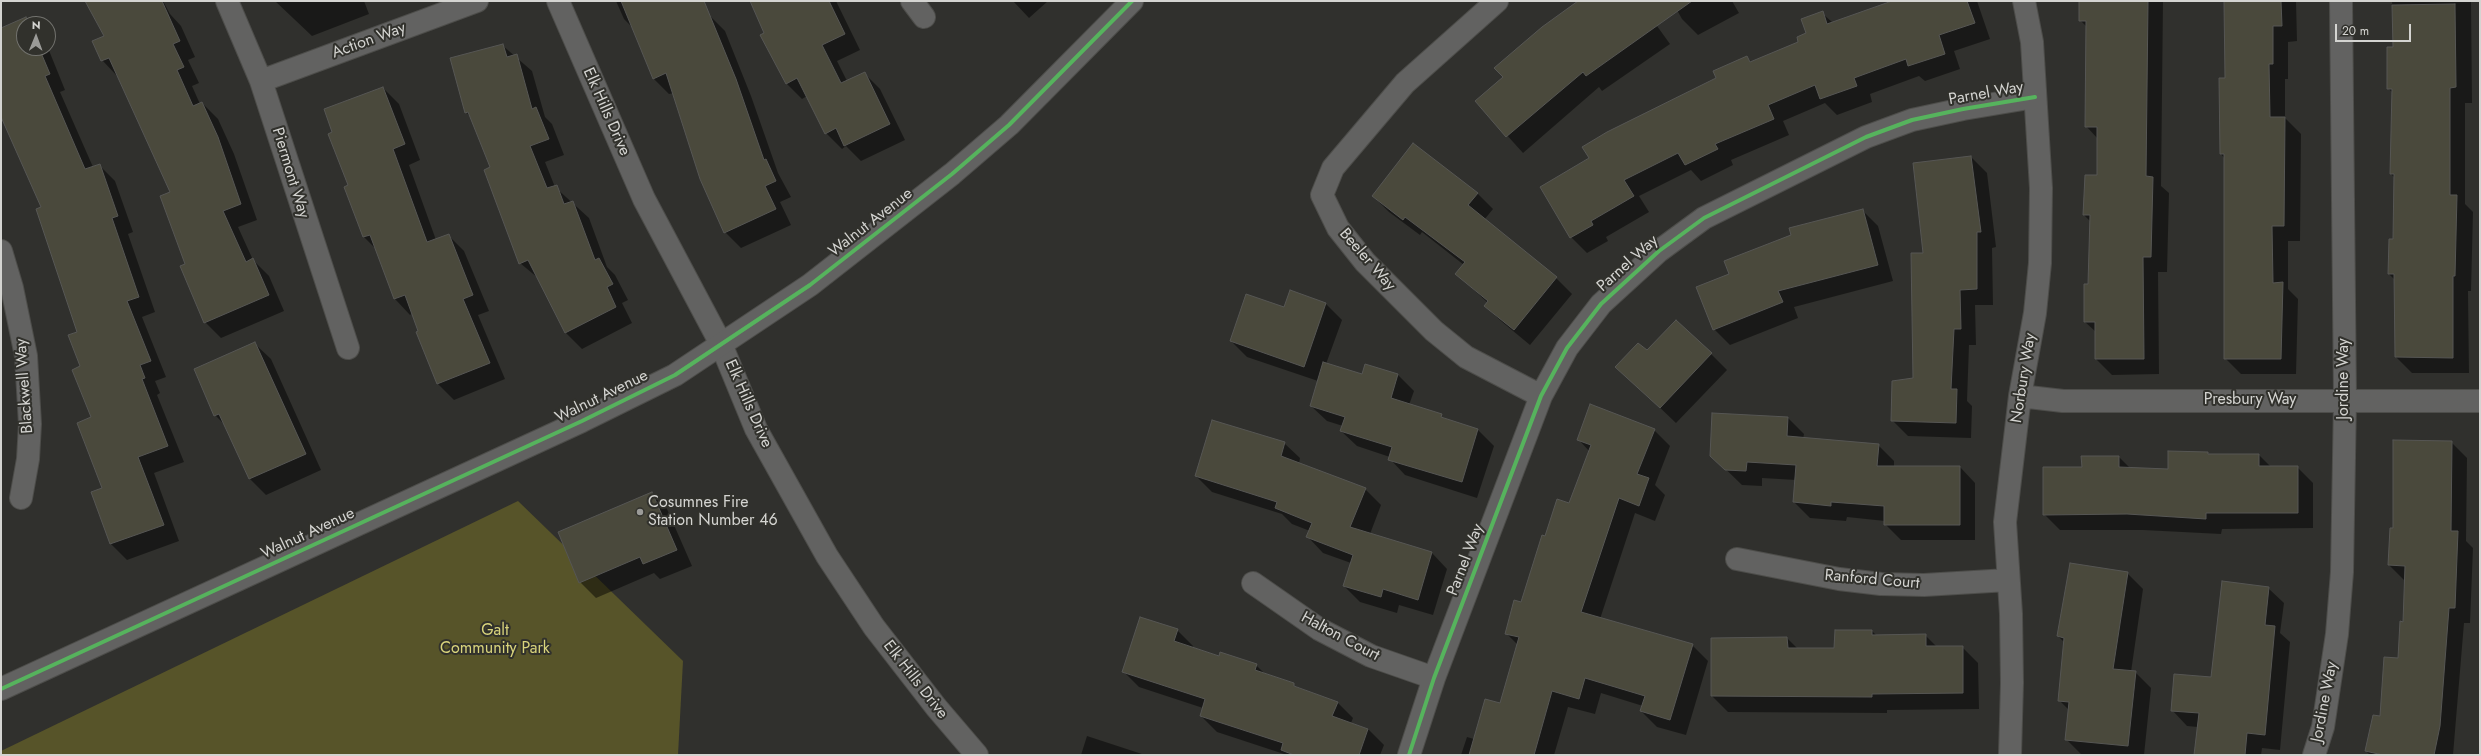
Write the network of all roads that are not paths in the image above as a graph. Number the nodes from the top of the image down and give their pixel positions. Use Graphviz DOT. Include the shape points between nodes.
graph roads {
  1 [pos="226,1"];
  2 [pos="477,1"];
  3 [pos="558,1"];
  4 [pos="1132,1"];
  5 [pos="1497,1"];
  6 [pos="2024,1"];
  7 [pos="2341,1"];
  8 [pos="261,81"];
  9 [pos="2035,97"];
  10 [pos="1,251"];
  11 [pos="721,344"];
  12 [pos="348,348"];
  13 [pos="1541,396"];
  14 [pos="2020,396"];
  15 [pos="2345,400"];
  16 [pos="2480,401"];
  17 [pos="21,498"];
  18 [pos="1737,559"];
  19 [pos="2008,580"];
  20 [pos="1253,583"];
  21 [pos="1434,678"];
  22 [pos="1,689"];
  23 [pos="977,755"];
  24 [pos="1409,755"];
  25 [pos="2010,755"];
  26 [pos="2314,755"];
  1 -- 8 [label="street, Piermont Way"];
  2 -- 8 [label="street, Action Way"];
  3 -- 11 [label="street, Elk Hills Drive" via="644,199"];
  4 -- 11 [label="street, Walnut Avenue" via="1009,124 952,174 810,285"];
  5 -- 13 [label="street, Beeler Way" via="1405,82 1333,168 1322,195 1338,228 1365,262 1434,331 1466,357"];
  6 -- 9 [label="street, Norbury Way" via="2032,42"];
  7 -- 15 [label="street, Jordine Way"];
  8 -- 12 [label="street, Piermont Way"];
  9 -- 13 [label="street, Parnel Way" via="1919,119 1866,136 1704,218 1659,250 1601,304 1567,348"];
  9 -- 14 [label="street, Norbury Way" via="2041,188 2040,263 2035,313"];
  10 -- 17 [label="street, Blackwell Way" via="12,288 26,356 30,424 28,459"];
  11 -- 22 [label="street, Walnut Avenue" via="676,375 582,421"];
  11 -- 23 [label="street, Elk Hills Drive" via="756,429 827,556 874,627"];
  13 -- 21 [label="street, Parnel Way"];
  14 -- 15 [label="street, Presbury Way" via="2063,400"];
  14 -- 19 [label="street, Norbury Way" via="2005,522"];
  15 -- 16 [label="street, Presbury Way"];
  15 -- 26 [label="street, Jordine Way" via="2342,572 2338,626 2323,727"];
  18 -- 19 [label="street, Ranford Court" via="1839,579 1881,584 1924,585"];
  19 -- 25 [label="street, Norbury Way" via="2012,683"];
  20 -- 21 [label="street, Halton Court" via="1319,629 1371,656"];
  21 -- 24 [label="street, Parnel Way"];
}
